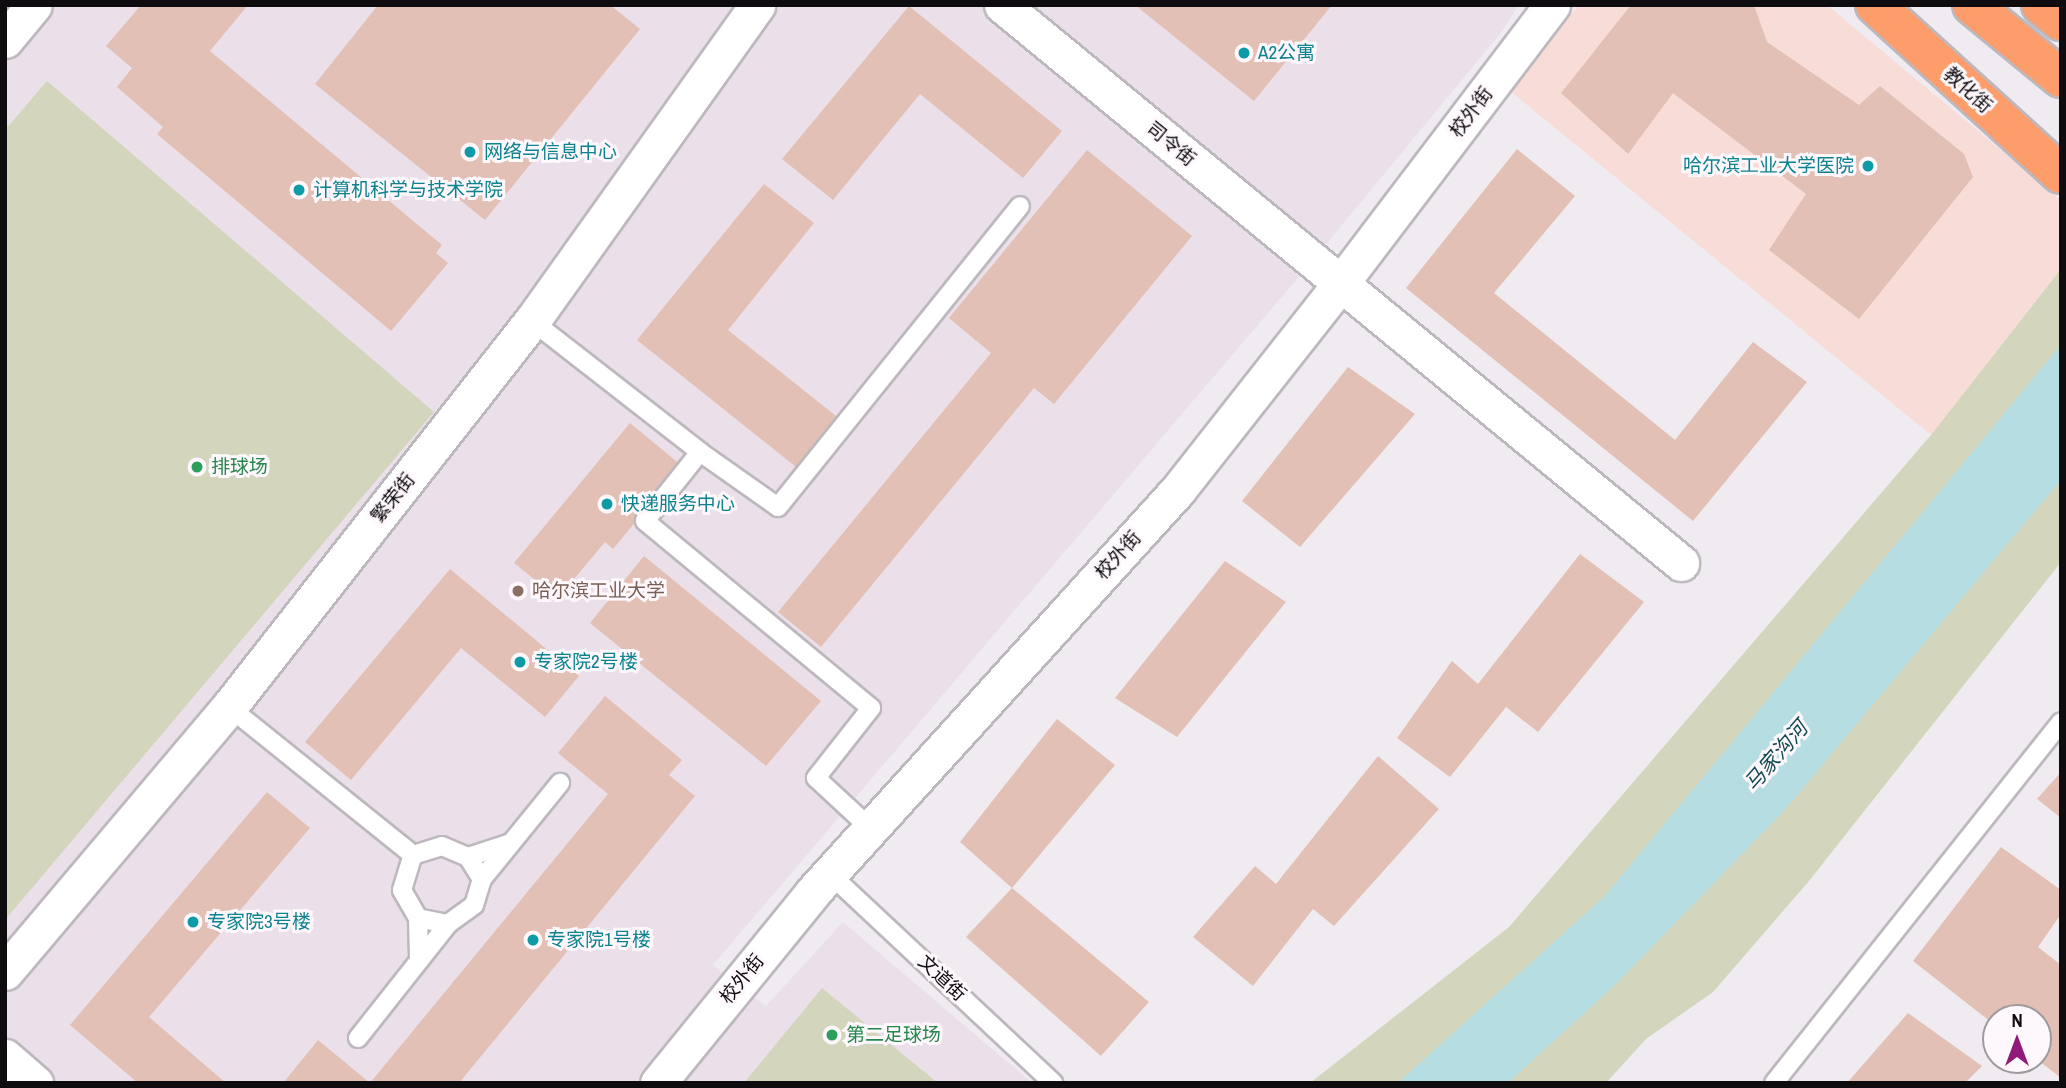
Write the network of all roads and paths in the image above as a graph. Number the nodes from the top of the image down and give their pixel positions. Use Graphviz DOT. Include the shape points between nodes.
graph roads {
  1 [pos="34,5"];
  2 [pos="757,5"];
  3 [pos="1002,5"];
  4 [pos="1552,5"];
  5 [pos="1875,5"];
  6 [pos="1972,5"];
  7 [pos="2041,5"];
  8 [pos="2061,21"];
  9 [pos="5,40"];
  10 [pos="2061,78"];
  11 [pos="2061,174"];
  12 [pos="1020,206"];
  13 [pos="1341,283"];
  14 [pos="532,321"];
  15 [pos="699,452"];
  16 [pos="1681,563"];
  17 [pos="229,706"];
  18 [pos="2061,722"];
  19 [pos="560,783"];
  20 [pos="871,829"];
  21 [pos="511,843"];
  22 [pos="413,855"];
  23 [pos="468,857"];
  24 [pos="830,874"];
  25 [pos="482,879"];
  26 [pos="418,918"];
  27 [pos="448,923"];
  28 [pos="419,960"];
  29 [pos="5,972"];
  30 [pos="358,1038"];
  31 [pos="5,1058"];
  32 [pos="35,1083"];
  33 [pos="658,1083"];
  34 [pos="1053,1083"];
  35 [pos="1774,1083"];
  1 -- 9 [label="street"];
  2 -- 14 [label="street, 繁荣街"];
  3 -- 13 [label="street, 司令街"];
  4 -- 13 [label="street, 校外街"];
  5 -- 11 [label="highway, 教化街"];
  6 -- 10 [label="highway"];
  7 -- 8 [label="highway"];
  12 -- 15 [label="lane" via="778,507"];
  13 -- 16 [label="street, 司令街"];
  13 -- 20 [label="street, 校外街" via="1178,489"];
  14 -- 15 [label="lane"];
  14 -- 17 [label="street, 繁荣街"];
  15 -- 20 [label="lane" via="645,521 871,708 816,778"];
  17 -- 22 [label="lane"];
  17 -- 29 [label="street, 繁荣街"];
  18 -- 35 [label="lane"];
  19 -- 21 [label="lane"];
  20 -- 24 [label="street, 校外街"];
  21 -- 23 [label="lane"];
  21 -- 25 [label="lane"];
  22 -- 23 [label="lane" via="442,846"];
  22 -- 26 [label="lane" via="402,890"];
  23 -- 25 [label="lane"];
  24 -- 33 [label="street, 校外街"];
  24 -- 34 [label="lane, 文道街"];
  25 -- 27 [label="lane" via="474,905"];
  26 -- 27 [label="lane"];
  26 -- 28 [label="lane"];
  27 -- 28 [label="lane"];
  28 -- 30 [label="lane"];
  31 -- 32 [label="street"];
}
